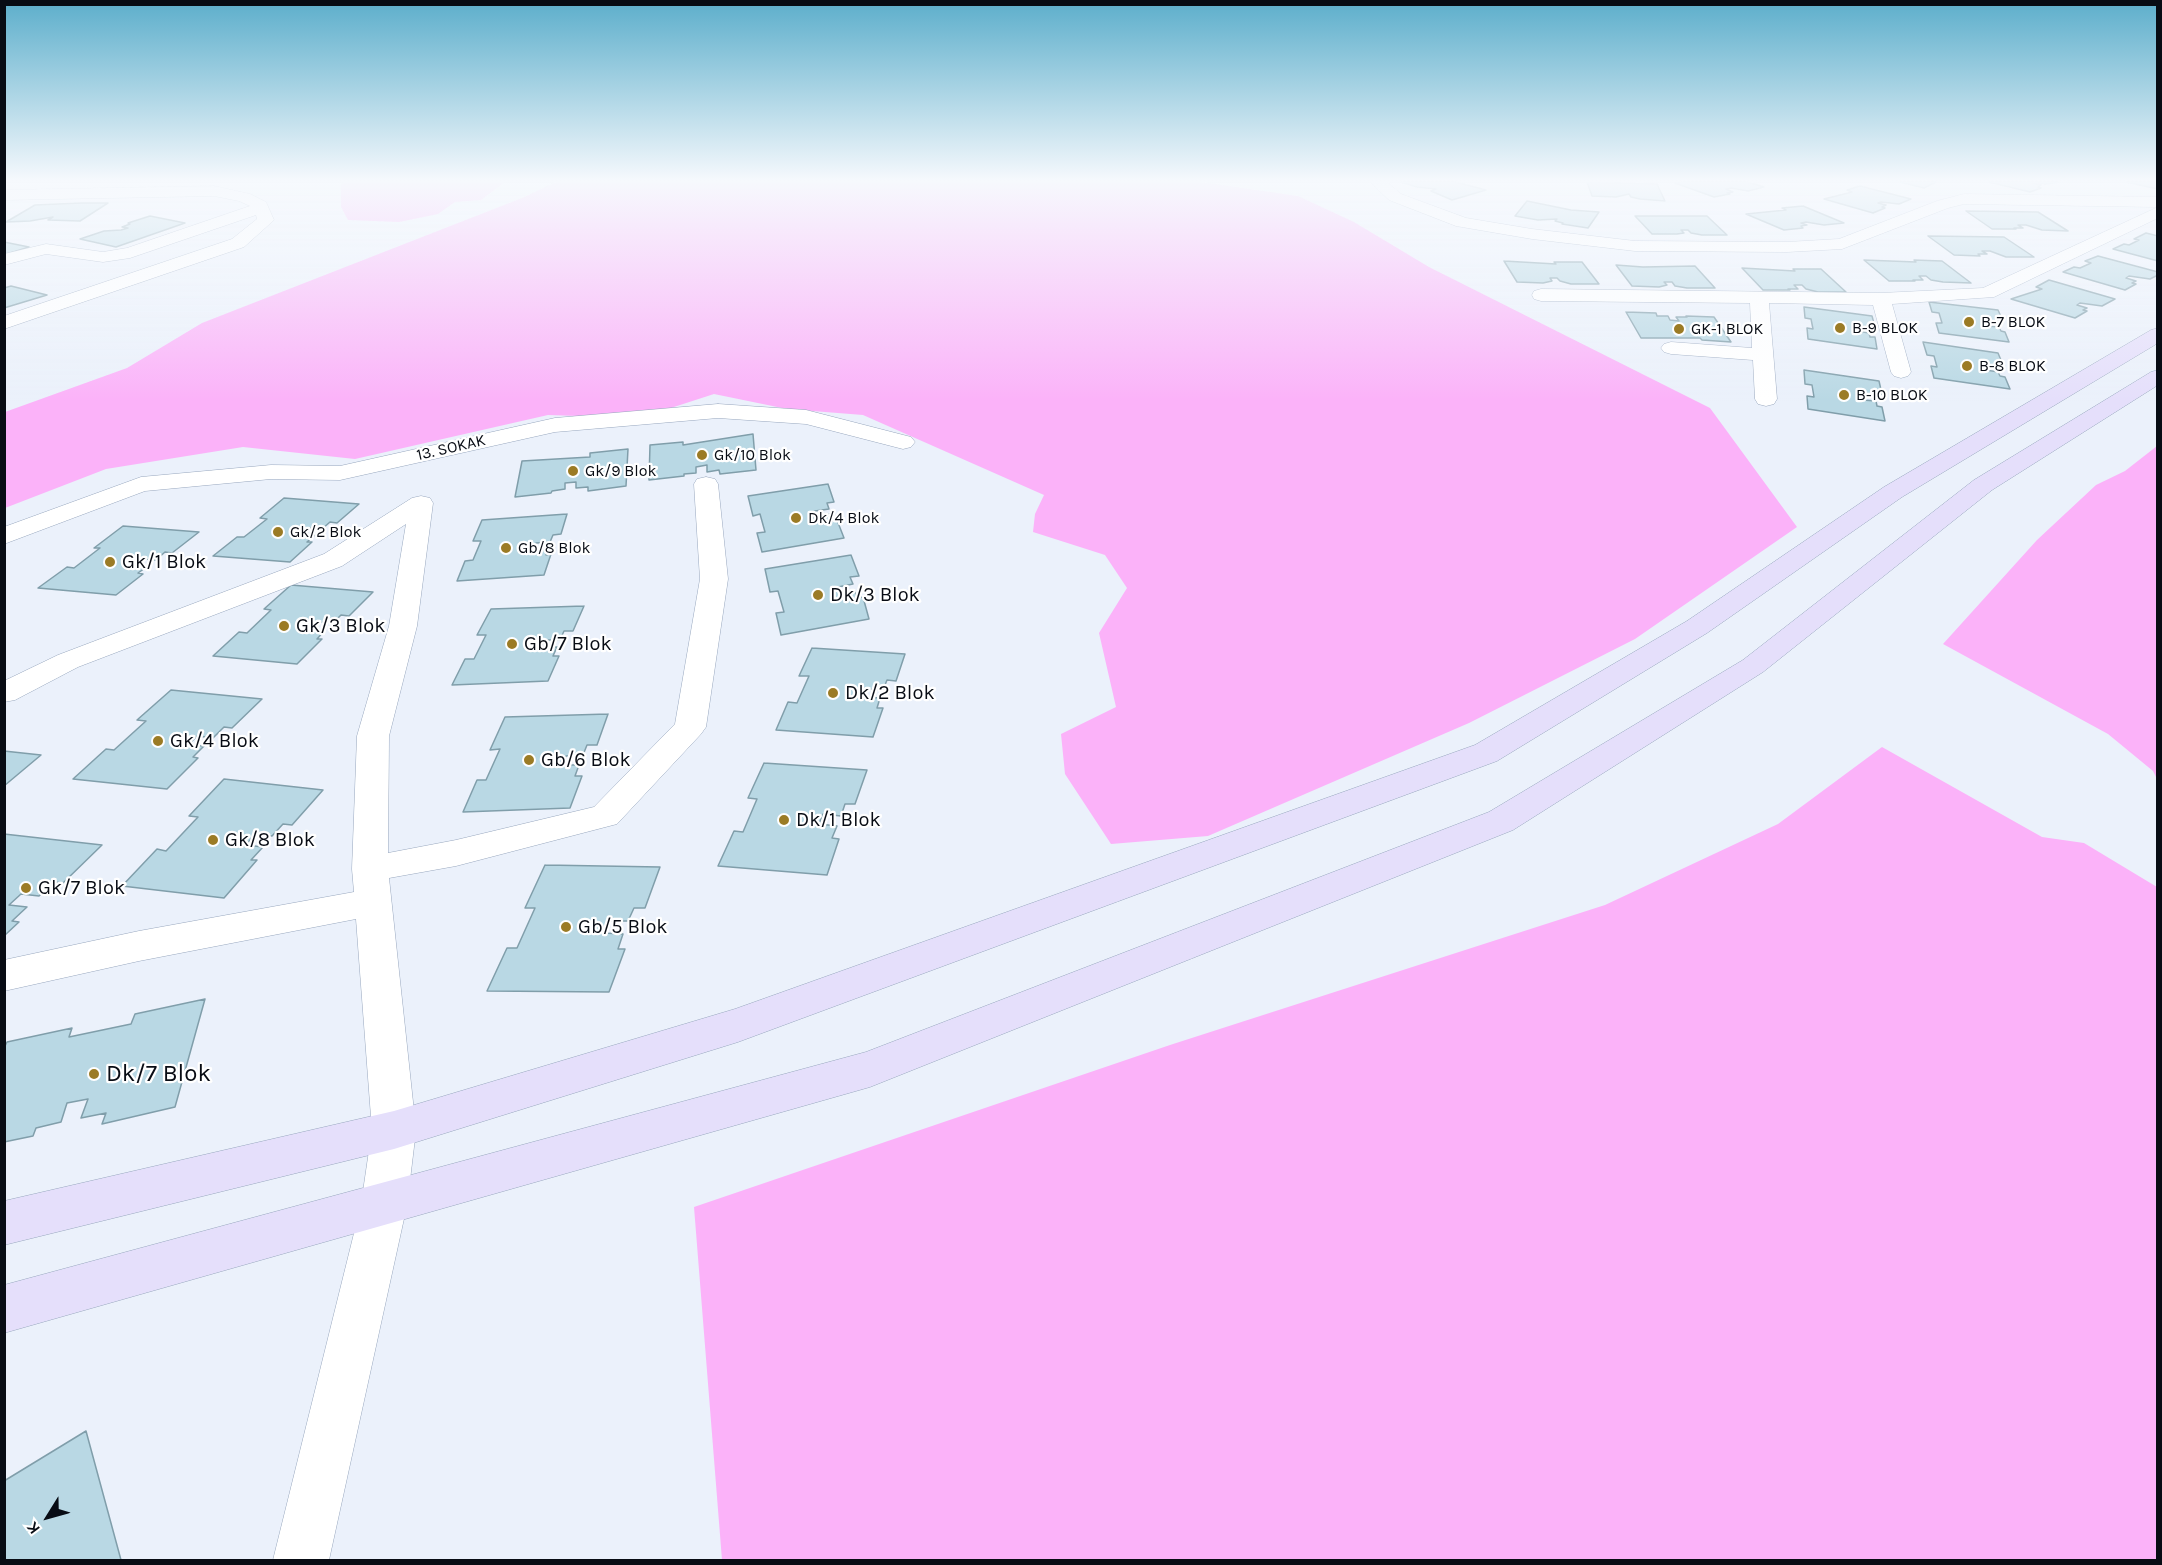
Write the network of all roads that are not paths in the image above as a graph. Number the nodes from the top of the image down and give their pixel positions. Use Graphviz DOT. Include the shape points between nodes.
graph roads {
  1 [pos="23,255"];
  2 [pos="90,255"];
  3 [pos="120,255"];
  4 [pos="202,255"];
  5 [pos="2067,255"];
  6 [pos="4,260"];
  7 [pos="27,272"];
  8 [pos="4,276"];
  9 [pos="81,278"];
  10 [pos="114,285"];
  11 [pos="1542,295"];
  12 [pos="1759,299"];
  13 [pos="1881,299"];
  14 [pos="4,322"];
  15 [pos="2157,334"];
  16 [pos="1671,348"];
  17 [pos="1763,355"];
  18 [pos="1901,372"];
  19 [pos="2157,376"];
  20 [pos="1766,399"];
  21 [pos="903,442"];
  22 [pos="407,458"];
  23 [pos="706,484"];
  24 [pos="421,503"];
  25 [pos="4,536"];
  26 [pos="4,693"];
  27 [pos="372,885"];
  28 [pos="4,976"];
  29 [pos="394,1130"];
  30 [pos="384,1205"];
  31 [pos="4,1223"];
  32 [pos="4,1309"];
  33 [pos="301,1560"];
  1 -- 6 [label="street"];
  2 -- 3 [label="street"];
  4 -- 10 [label="street"];
  5 -- 13 [label="street" via="1987,293"];
  7 -- 8 [label="street"];
  9 -- 10 [label="street"];
  10 -- 14 [label="street"];
  11 -- 12 [label="street"];
  12 -- 13 [label="street"];
  12 -- 17 [label="street"];
  13 -- 18 [label="street"];
  15 -- 29 [label="street" via="1893,492 1698,627 1486,753 738,1025"];
  16 -- 17 [label="street"];
  17 -- 20 [label="street"];
  19 -- 30 [label="street" via="1983,485 1753,666 1501,821 870,1069"];
  21 -- 22 [label="street, 13. SOKAK" via="806,417 718,411 555,425"];
  22 -- 24 [label="street"];
  22 -- 25 [label="street, 13. SOKAK" via="340,473 271,472 141,484"];
  23 -- 27 [label="street" via="714,579 690,727 605,816 456,853"];
  24 -- 26 [label="street" via="333,560 68,661"];
  24 -- 27 [label="street" via="403,626 373,736"];
  27 -- 28 [label="street" via="139,946"];
  27 -- 29 [label="street"];
  29 -- 30 [label="street"];
  29 -- 31 [label="street"];
  30 -- 32 [label="street"];
  30 -- 33 [label="street"];
}
